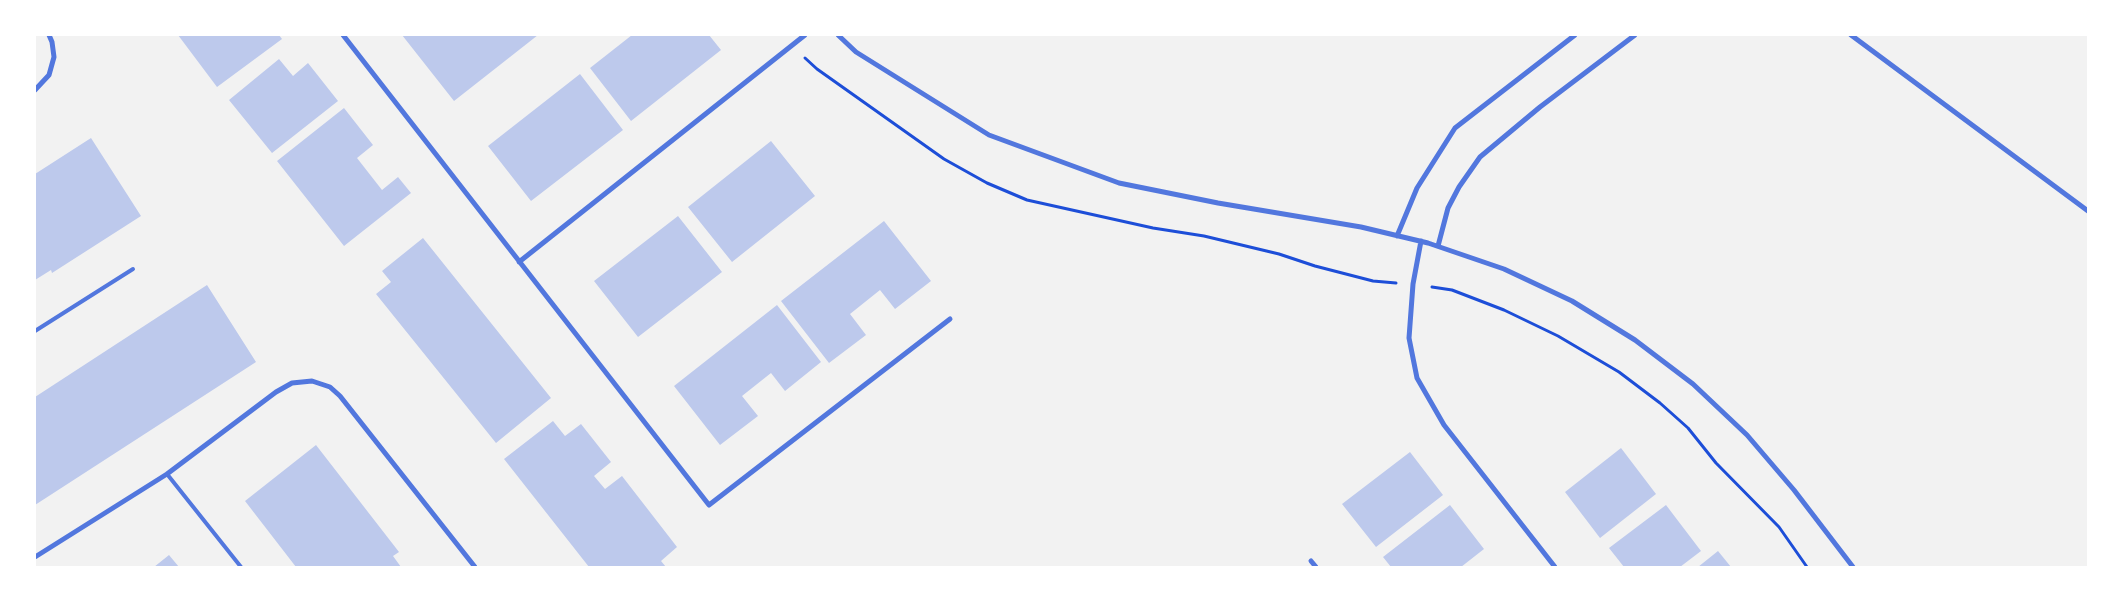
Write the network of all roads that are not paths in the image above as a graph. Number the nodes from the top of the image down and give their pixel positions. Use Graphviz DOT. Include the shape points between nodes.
graph roads {
  1 [pos="49,35"];
  2 [pos="343,35"];
  3 [pos="805,35"];
  4 [pos="838,35"];
  5 [pos="1574,35"];
  6 [pos="1635,35"];
  7 [pos="1851,35"];
  8 [pos="35,90"];
  9 [pos="2088,211"];
  10 [pos="1397,236"];
  11 [pos="1421,241"];
  12 [pos="1438,246"];
  13 [pos="520,262"];
  14 [pos="133,269"];
  15 [pos="950,319"];
  16 [pos="35,331"];
  17 [pos="167,474"];
  18 [pos="35,557"];
  19 [pos="1311,561"];
  20 [pos="241,567"];
  21 [pos="475,567"];
  22 [pos="1316,567"];
  23 [pos="1555,567"];
  24 [pos="1853,567"];
  1 -- 8 [label="street" via="54,57 49,75"];
  2 -- 13 [label="street"];
  3 -- 13 [label="street"];
  4 -- 10 [label="street" via="856,52 990,135 1119,183"];
  5 -- 10 [label="street" via="1455,128 1417,188"];
  6 -- 12 [label="street" via="1480,157 1448,208"];
  7 -- 9 [label="street"];
  10 -- 11 [label="street"];
  11 -- 12 [label="street"];
  11 -- 23 [label="street" via="1413,284 1409,338 1417,378 1444,425"];
  12 -- 24 [label="street" via="1504,269 1572,301 1636,340 1686,379 1747,435"];
  13 -- 15 [label="street" via="709,505"];
  14 -- 16 [label="lane"];
  17 -- 18 [label="street"];
  17 -- 20 [label="lane"];
  17 -- 21 [label="street" via="276,392 292,383 312,381 330,387 340,396"];
  19 -- 22 [label="street"];
}
